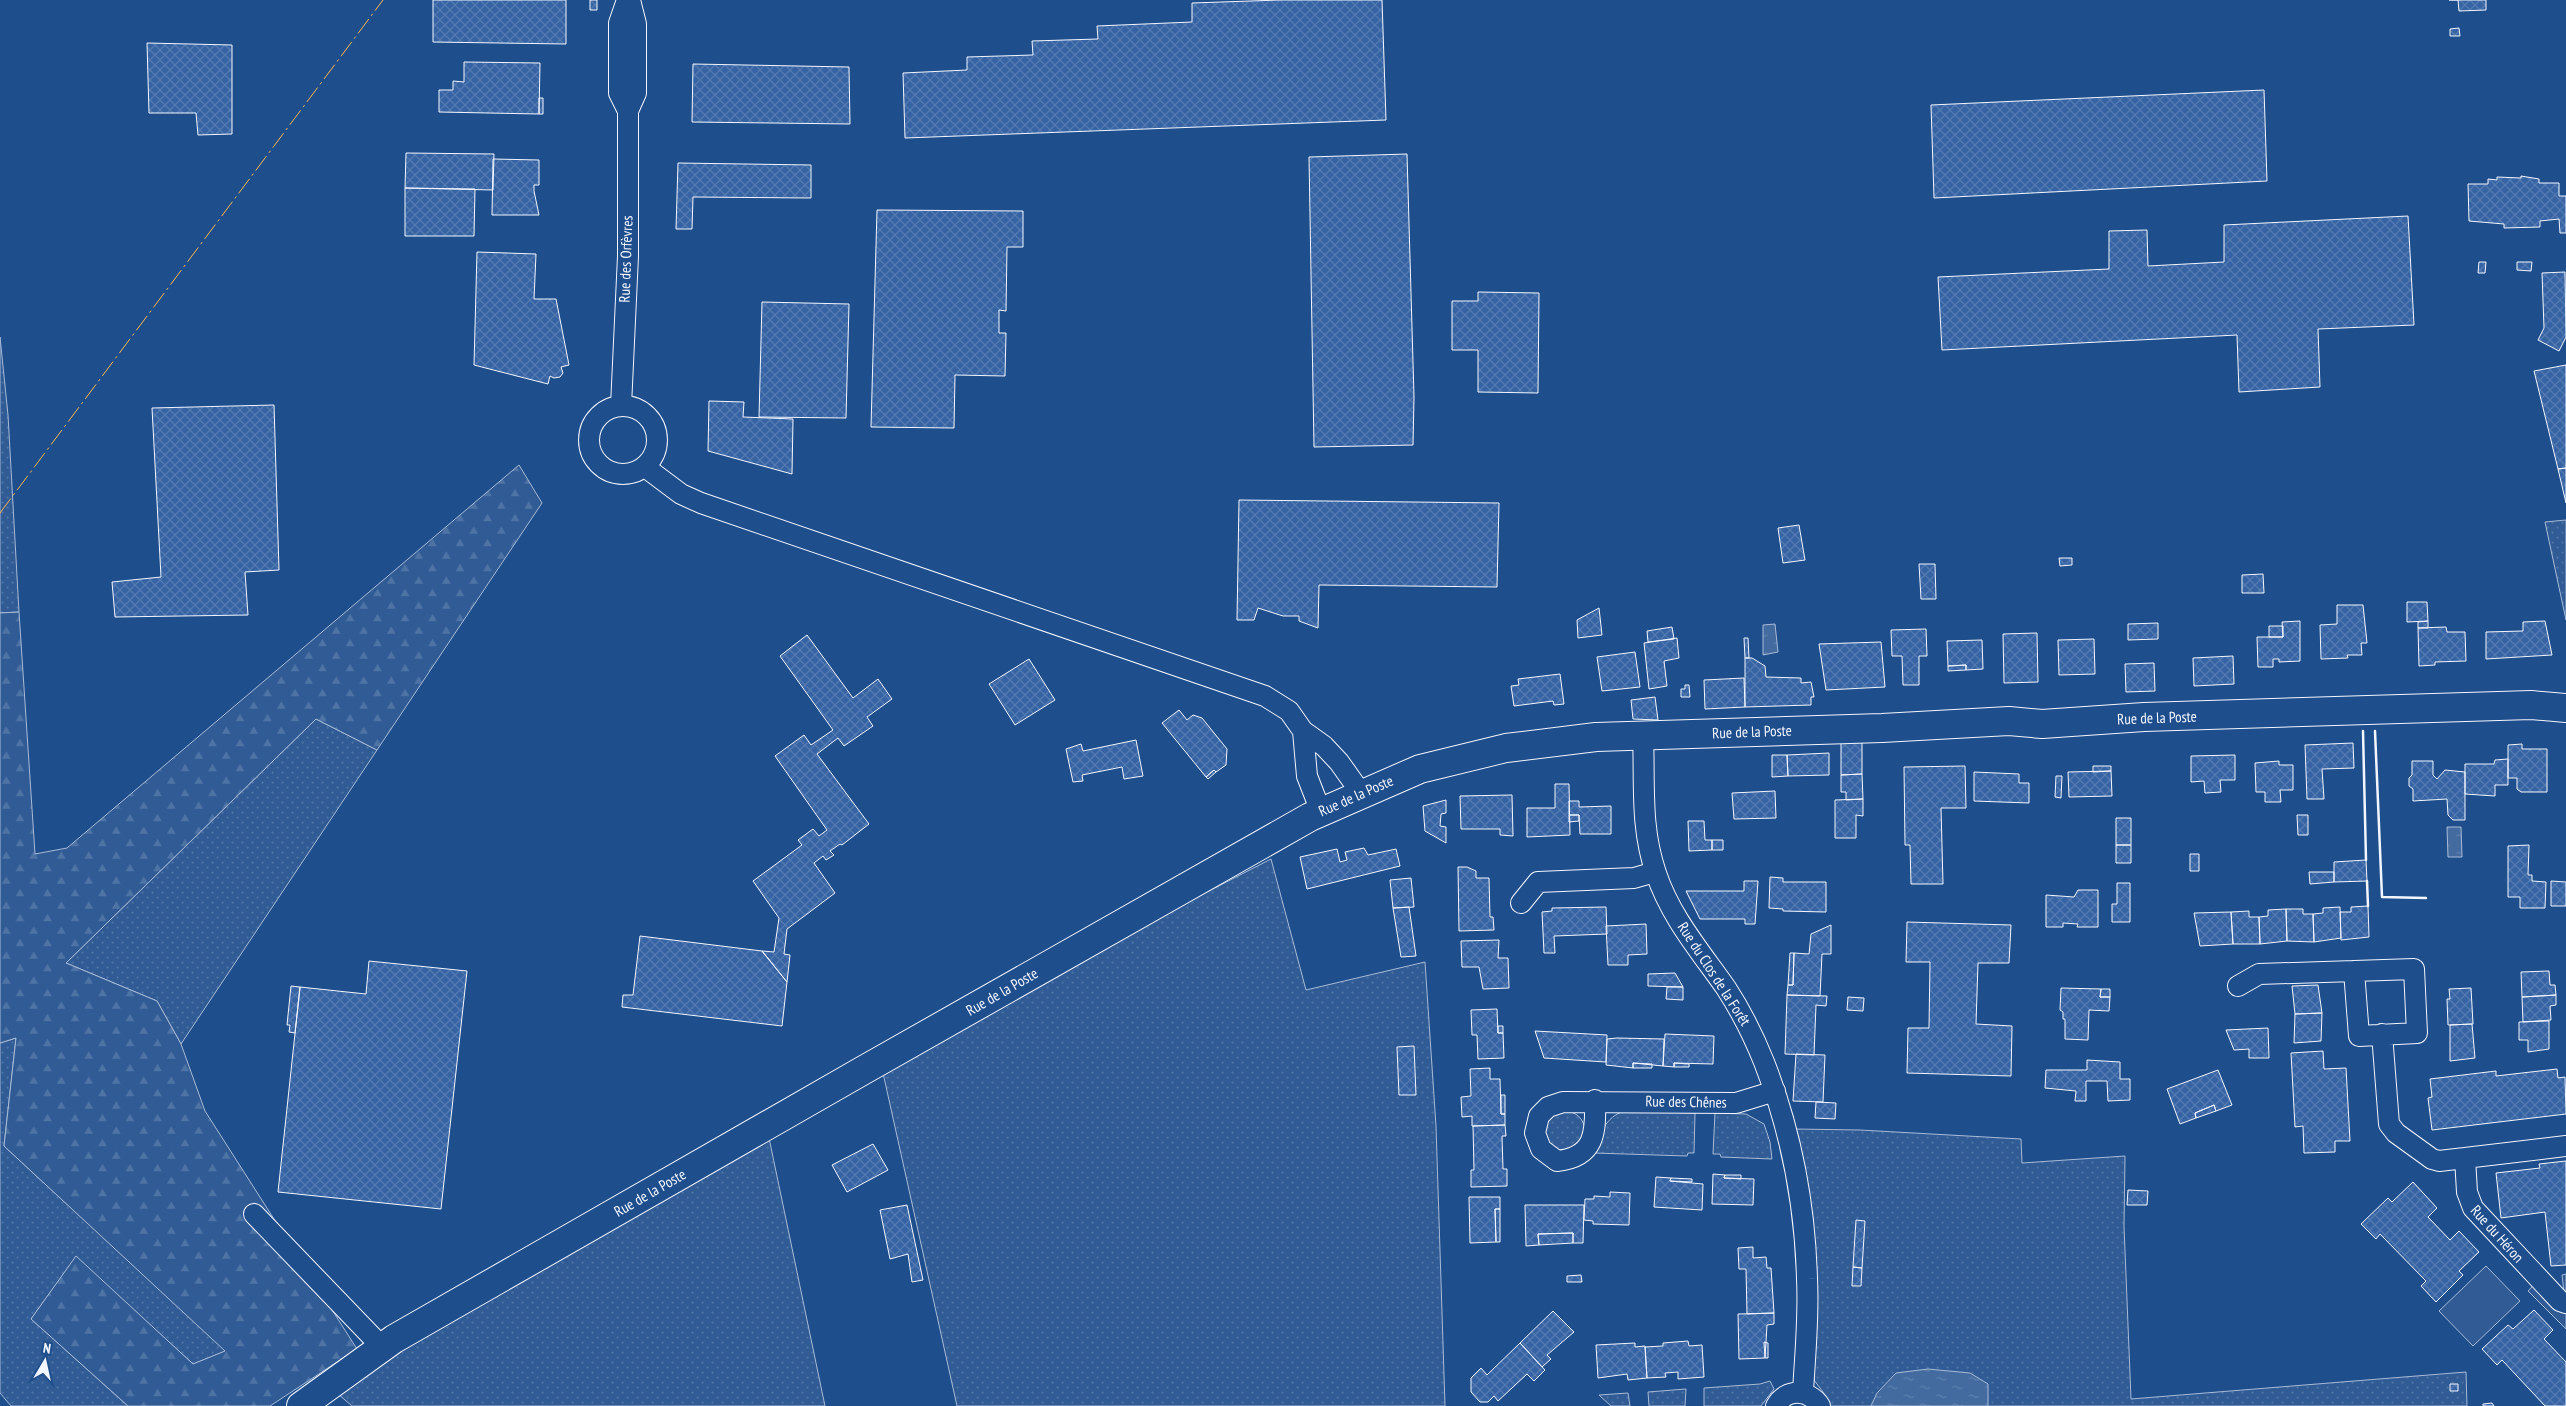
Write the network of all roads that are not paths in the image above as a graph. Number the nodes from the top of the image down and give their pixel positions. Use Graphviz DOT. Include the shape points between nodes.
graph roads {
  1 [pos="628,0"];
  2 [pos="621,406"];
  3 [pos="645,467"];
  4 [pos="2566,708"];
  5 [pos="1303,731"];
  6 [pos="1643,734"];
  7 [pos="1361,794"];
  8 [pos="1321,812"];
  9 [pos="1655,872"];
  10 [pos="1522,903"];
  11 [pos="2354,971"];
  12 [pos="2238,986"];
  13 [pos="2382,1034"];
  14 [pos="1775,1091"];
  15 [pos="1595,1100"];
  16 [pos="2566,1146"];
  17 [pos="2465,1158"];
  18 [pos="254,1214"];
  19 [pos="2566,1303"];
  20 [pos="382,1347"];
  21 [pos="1803,1392"];
  22 [pos="301,1406"];
  23 [pos="1776,1406"];
  24 [pos="1820,1406"];
  1 -- 2 [label="street, Rue des Orfèvres" via="619,23 619,93 628,111 628,256"];
  2 -- 3 [label="street" via="641,412 655,428 656,449"];
  2 -- 3 [label="street" via="610,408 594,422 589,432 590,453 604,469 614,474 625,475"];
  3 -- 5 [label="street" via="681,494 701,503 1264,696 1289,711"];
  4 -- 6 [label="street, Rue de la Poste" via="2531,705 2144,717 2042,724 2008,721 1882,728"];
  5 -- 7 [label="street" via="1339,762"];
  5 -- 8 [label="street" via="1307,776"];
  6 -- 7 [label="street, Rue de la Poste" via="1596,737 1476,754 1420,769"];
  6 -- 9 [label="street, Rue du Clos de la Forêt" via="1643,815"];
  7 -- 8 [label="street, Rue de la Poste"];
  8 -- 20 [label="street, Rue de la Poste"];
  9 -- 10 [label="street" via="1634,878 1538,882"];
  9 -- 14 [label="street, Rue du Clos de la Forêt" via="1672,910 1747,1024"];
  11 -- 12 [label="street" via="2259,974"];
  11 -- 13 [label="street" via="2358,1036"];
  11 -- 13 [label="street" via="2414,969 2417,1033"];
  13 -- 17 [label="street" via="2389,1124 2432,1160"];
  14 -- 15 [label="street, Rue des Chênes" via="1736,1103"];
  14 -- 21 [label="street, Rue du Clos de la Forêt" via="1786,1124 1803,1228 1807,1279"];
  16 -- 17 [label="street"];
  17 -- 19 [label="street, Rue du Héron" via="2467,1192 2473,1208 2560,1301"];
  18 -- 20 [label="street"];
  20 -- 22 [label="street, Rue de la Poste"];
  21 -- 23 [label="street" via="1786,1395"];
  21 -- 24 [label="street"];
}
